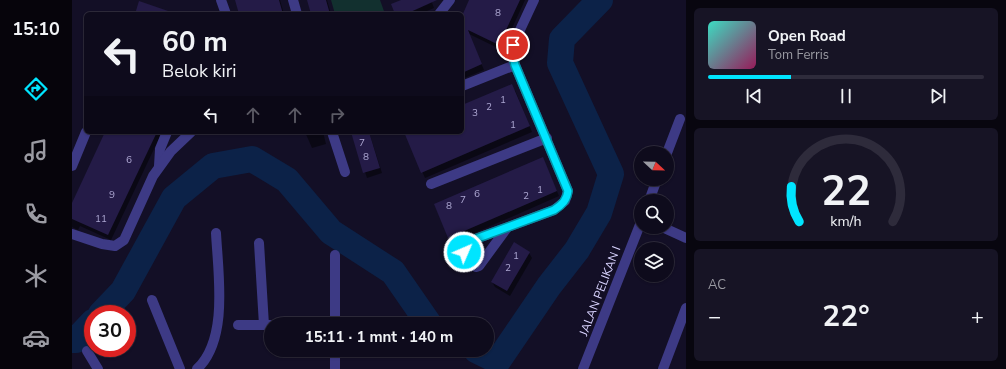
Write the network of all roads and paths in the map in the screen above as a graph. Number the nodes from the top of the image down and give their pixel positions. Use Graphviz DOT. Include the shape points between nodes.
graph roads {
  1 [pos="222,0"];
  2 [pos="293,0"];
  3 [pos="450,0"];
  4 [pos="534,0"];
  5 [pos="225,12"];
  6 [pos="296,12"];
  7 [pos="441,12"];
  8 [pos="515,65"];
  9 [pos="464,85"];
  10 [pos="680,119"];
  11 [pos="85,134"];
  12 [pos="166,134"];
  13 [pos="189,134"];
  14 [pos="333,134"];
  15 [pos="547,138"];
  16 [pos="670,146"];
  17 [pos="72,166"];
  18 [pos="159,166"];
  19 [pos="345,172"];
  20 [pos="431,184"];
  21 [pos="507,228"];
  22 [pos="674,232"];
  23 [pos="216,233"];
  24 [pos="72,234"];
  25 [pos="636,234"];
  26 [pos="686,238"];
  27 [pos="259,243"];
  28 [pos="335,254"];
  29 [pos="152,300"];
  30 [pos="686,308"];
  31 [pos="267,317"];
  32 [pos="335,317"];
  33 [pos="238,325"];
  34 [pos="264,325"];
  35 [pos="91,357"];
  36 [pos="335,357"];
  37 [pos="98,369"];
  38 [pos="180,369"];
  39 [pos="197,369"];
  40 [pos="335,369"];
  41 [pos="583,369"];
  42 [pos="664,369"];
  1 -- 5 [label="street"];
  2 -- 6 [label="street"];
  3 -- 7 [label="street"];
  4 -- 8 [label="street" via="513,45"];
  8 -- 9 [label="street"];
  8 -- 15 [label="street"];
  10 -- 16 [label="street"];
  11 -- 17 [label="street"];
  12 -- 18 [label="street" via="160,149"];
  13 -- 18 [label="street"];
  14 -- 19 [label="street"];
  15 -- 20 [label="street"];
  15 -- 21 [label="street" via="568,191 565,201 554,210"];
  18 -- 24 [label="street" via="146,188 124,240 115,246"];
  22 -- 26 [label="street"];
  23 -- 39 [label="street" via="219,296 217,330 210,353"];
  25 -- 41 [label="street, JALAN PELIKAN I"];
  27 -- 31 [label="street"];
  28 -- 32 [label="street"];
  29 -- 38 [label="street"];
  30 -- 42 [label="street"];
  33 -- 34 [label="street"];
  35 -- 37 [label="street"];
  36 -- 40 [label="street"];
}
